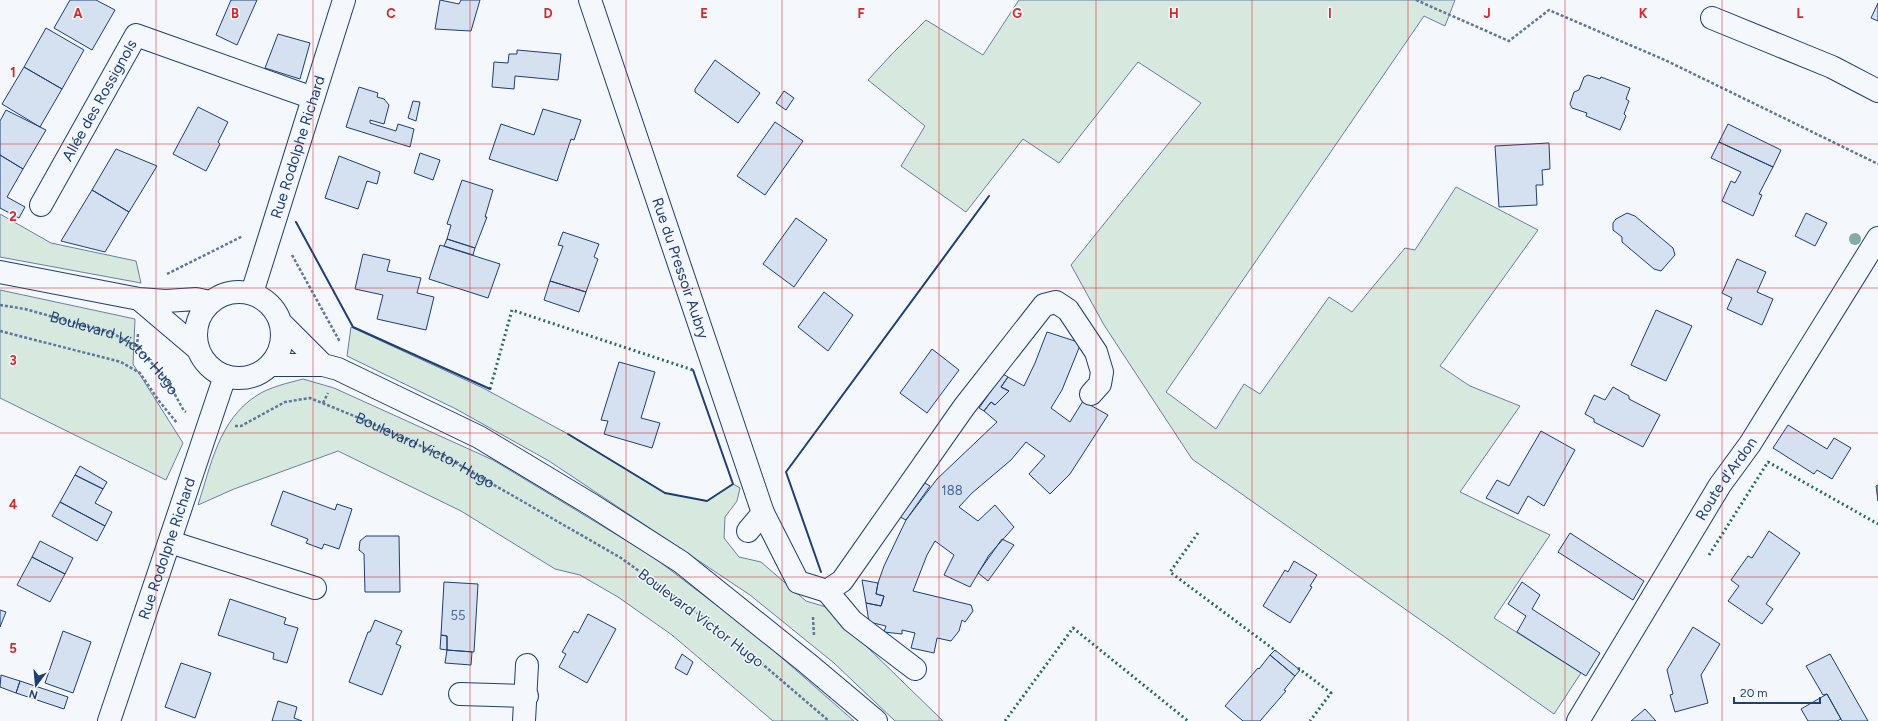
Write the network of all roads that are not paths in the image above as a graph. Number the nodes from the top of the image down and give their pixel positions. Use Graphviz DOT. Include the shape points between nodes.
graph roads {
  1 [pos="344,0"];
  2 [pos="590,0"];
  3 [pos="1712,18"];
  4 [pos="1878,90"];
  5 [pos="313,98"];
  6 [pos="41,205"];
  7 [pos="1878,238"];
  8 [pos="0,272"];
  9 [pos="252,293"];
  10 [pos="140,299"];
  11 [pos="210,302"];
  12 [pos="281,323"];
  13 [pos="198,349"];
  14 [pos="270,365"];
  15 [pos="324,365"];
  16 [pos="225,376"];
  17 [pos="1092,394"];
  18 [pos="763,513"];
  19 [pos="748,531"];
  20 [pos="170,542"];
  21 [pos="315,588"];
  22 [pos="827,591"];
  23 [pos="527,665"];
  24 [pos="915,669"];
  25 [pos="460,694"];
  26 [pos="527,696"];
  27 [pos="109,721"];
  28 [pos="524,721"];
  29 [pos="876,721"];
  30 [pos="1578,721"];
  1 -- 5 [label="street, Rue Rodolphe Richard"];
  2 -- 18 [label="street, Rue du Pressoir Aubry"];
  3 -- 4 [label="street" via="1832,67"];
  5 -- 6 [label="street, Allée des Rossignols" via="136,35"];
  5 -- 9 [label="street, Rue Rodolphe Richard"];
  7 -- 30 [label="street, Route d'Ardon" via="1750,444 1720,485"];
  8 -- 10 [label="street"];
  9 -- 11 [label="street" via="237,291 222,294"];
  9 -- 12 [label="street" via="264,299 275,310"];
  10 -- 11 [label="street" via="196,299"];
  10 -- 13 [label="street"];
  11 -- 13 [label="street" via="201,314 196,328"];
  12 -- 14 [label="street" via="279,353"];
  12 -- 15 [label="street"];
  13 -- 16 [label="street" via="205,362"];
  14 -- 15 [label="street"];
  14 -- 16 [label="street" via="255,375 240,378"];
  15 -- 29 [label="street, Boulevard Victor Hugo" via="338,369 479,437 592,505 674,558"];
  16 -- 20 [label="street, Rue Rodolphe Richard"];
  17 -- 22 [label="street" via="1100,384 1102,372 1096,352 1068,310 1056,302 1044,306 964,407 842,581"];
  18 -- 19 [label="street"];
  18 -- 22 [label="street, Rue du Pressoir Aubry" via="798,582"];
  20 -- 21 [label="street"];
  20 -- 27 [label="street, Rue Rodolphe Richard"];
  22 -- 24 [label="street" via="852,621"];
  23 -- 26 [label="street"];
  25 -- 26 [label="street"];
  26 -- 28 [label="street"];
}
